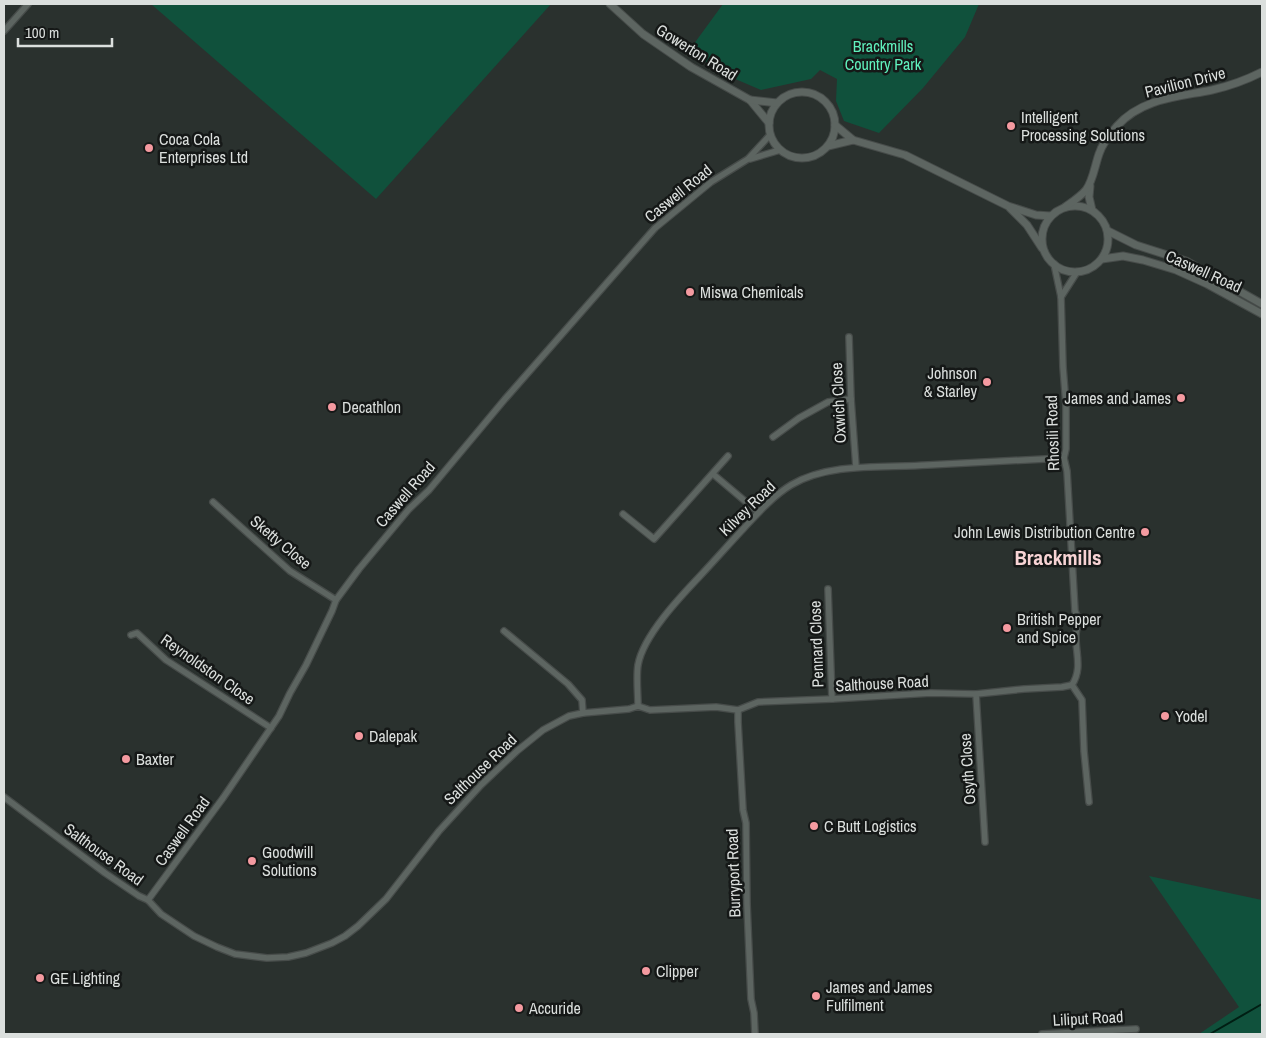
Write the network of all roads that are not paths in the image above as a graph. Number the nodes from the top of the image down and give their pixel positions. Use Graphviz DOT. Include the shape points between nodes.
graph roads {
  1 [pos="28,4"];
  2 [pos="610,4"];
  3 [pos="4,32"];
  4 [pos="1262,72"];
  5 [pos="750,100"];
  6 [pos="778,103"];
  7 [pos="769,123"];
  8 [pos="835,125"];
  9 [pos="770,135"];
  10 [pos="853,140"];
  11 [pos="828,146"];
  12 [pos="780,150"];
  13 [pos="748,159"];
  14 [pos="1091,178"];
  15 [pos="1008,206"];
  16 [pos="1065,207"];
  17 [pos="1092,210"];
  18 [pos="1051,216"];
  19 [pos="1108,231"];
  20 [pos="1045,252"];
  21 [pos="1102,259"];
  22 [pos="1054,264"];
  23 [pos="1077,272"];
  24 [pos="1061,297"];
  25 [pos="1262,304"];
  26 [pos="1262,314"];
  27 [pos="848,336"];
  28 [pos="851,399"];
  29 [pos="773,437"];
  30 [pos="728,456"];
  31 [pos="1064,458"];
  32 [pos="856,468"];
  33 [pos="713,474"];
  34 [pos="213,502"];
  35 [pos="758,512"];
  36 [pos="623,514"];
  37 [pos="828,588"];
  38 [pos="336,600"];
  39 [pos="504,630"];
  40 [pos="131,635"];
  41 [pos="1072,685"];
  42 [pos="976,694"];
  43 [pos="832,699"];
  44 [pos="638,706"];
  45 [pos="738,710"];
  46 [pos="583,713"];
  47 [pos="271,728"];
  48 [pos="4,798"];
  49 [pos="1089,802"];
  50 [pos="985,842"];
  51 [pos="148,900"];
  52 [pos="1136,1029"];
  53 [pos="755,1034"];
  54 [pos="1042,1034"];
  1 -- 3 [label="street"];
  2 -- 5 [label="street, Gowerton Road" via="643,34 691,67"];
  4 -- 14 [label="street, Pavilion Drive" via="1240,82 1160,99 1142,107 1118,124 1104,143"];
  5 -- 6 [label="street, Gowerton Road"];
  5 -- 7 [label="street, Gowerton Road"];
  6 -- 7 [label="street" via="771,112"];
  6 -- 8 [label="street" via="797,92 816,95 829,106"];
  7 -- 9 [label="street"];
  8 -- 10 [label="street"];
  8 -- 11 [label="street"];
  9 -- 12 [label="street"];
  9 -- 13 [label="street, Caswell Road"];
  10 -- 11 [label="street"];
  10 -- 15 [label="street" via="905,155"];
  11 -- 12 [label="street" via="820,153 800,158"];
  12 -- 13 [label="street, Caswell Road"];
  13 -- 38 [label="street, Caswell Road" via="711,182 654,228 409,509"];
  14 -- 16 [label="street, Pavilion Drive" via="1087,189"];
  14 -- 17 [label="street, Pavilion Drive" via="1089,197"];
  15 -- 18 [label="street"];
  15 -- 20 [label="street" via="1027,225"];
  16 -- 17 [label="street"];
  16 -- 18 [label="street"];
  17 -- 19 [label="street"];
  18 -- 20 [label="street" via="1043,233"];
  19 -- 21 [label="street" via="1107,250"];
  19 -- 25 [label="street, Caswell Road" via="1136,245 1186,261"];
  20 -- 22 [label="street"];
  21 -- 23 [label="street" via="1095,266"];
  21 -- 26 [label="street, Caswell Road" via="1124,256 1176,270"];
  22 -- 23 [label="street"];
  22 -- 24 [label="street, Rhosili Road"];
  23 -- 24 [label="street"];
  24 -- 31 [label="street, Rhosili Road" via="1066,405"];
  27 -- 28 [label="street, Oxwich Close"];
  28 -- 29 [label="street" via="828,402"];
  28 -- 32 [label="street, Oxwich Close"];
  30 -- 33 [label="street"];
  31 -- 32 [label="street, Kilvey Road"];
  31 -- 41 [label="street, Rhosili Road" via="1079,620 1076,633 1078,669"];
  32 -- 35 [label="street, Kilvey Road" via="805,478 782,491"];
  33 -- 35 [label="street"];
  33 -- 36 [label="street" via="654,539"];
  34 -- 38 [label="street, Sketty Close" via="290,571"];
  35 -- 44 [label="street, Kilvey Road" via="661,621 643,650 638,665"];
  37 -- 43 [label="street, Pennard Close"];
  38 -- 47 [label="street, Caswell Road" via="306,665"];
  39 -- 46 [label="street" via="568,684 582,700"];
  40 -- 47 [label="street, Reynoldston Close" via="137,633 166,660"];
  41 -- 42 [label="street, Salthouse Road"];
  41 -- 49 [label="street" via="1082,700"];
  42 -- 43 [label="street, Salthouse Road" via="931,693"];
  42 -- 50 [label="street, Osyth Close"];
  43 -- 45 [label="street, Salthouse Road" via="758,702"];
  44 -- 45 [label="street, Salthouse Road" via="650,710 716,707"];
  44 -- 46 [label="street, Salthouse Road" via="629,710"];
  45 -- 53 [label="street, Burryport Road"];
  46 -- 51 [label="street, Salthouse Road" via="569,716 543,730 505,762 439,831 372,914 346,936 332,943 288,957 235,954 194,936 161,914"];
  47 -- 51 [label="street, Caswell Road"];
  48 -- 51 [label="street, Salthouse Road" via="105,873"];
  52 -- 54 [label="street, Liliput Road"];
}
